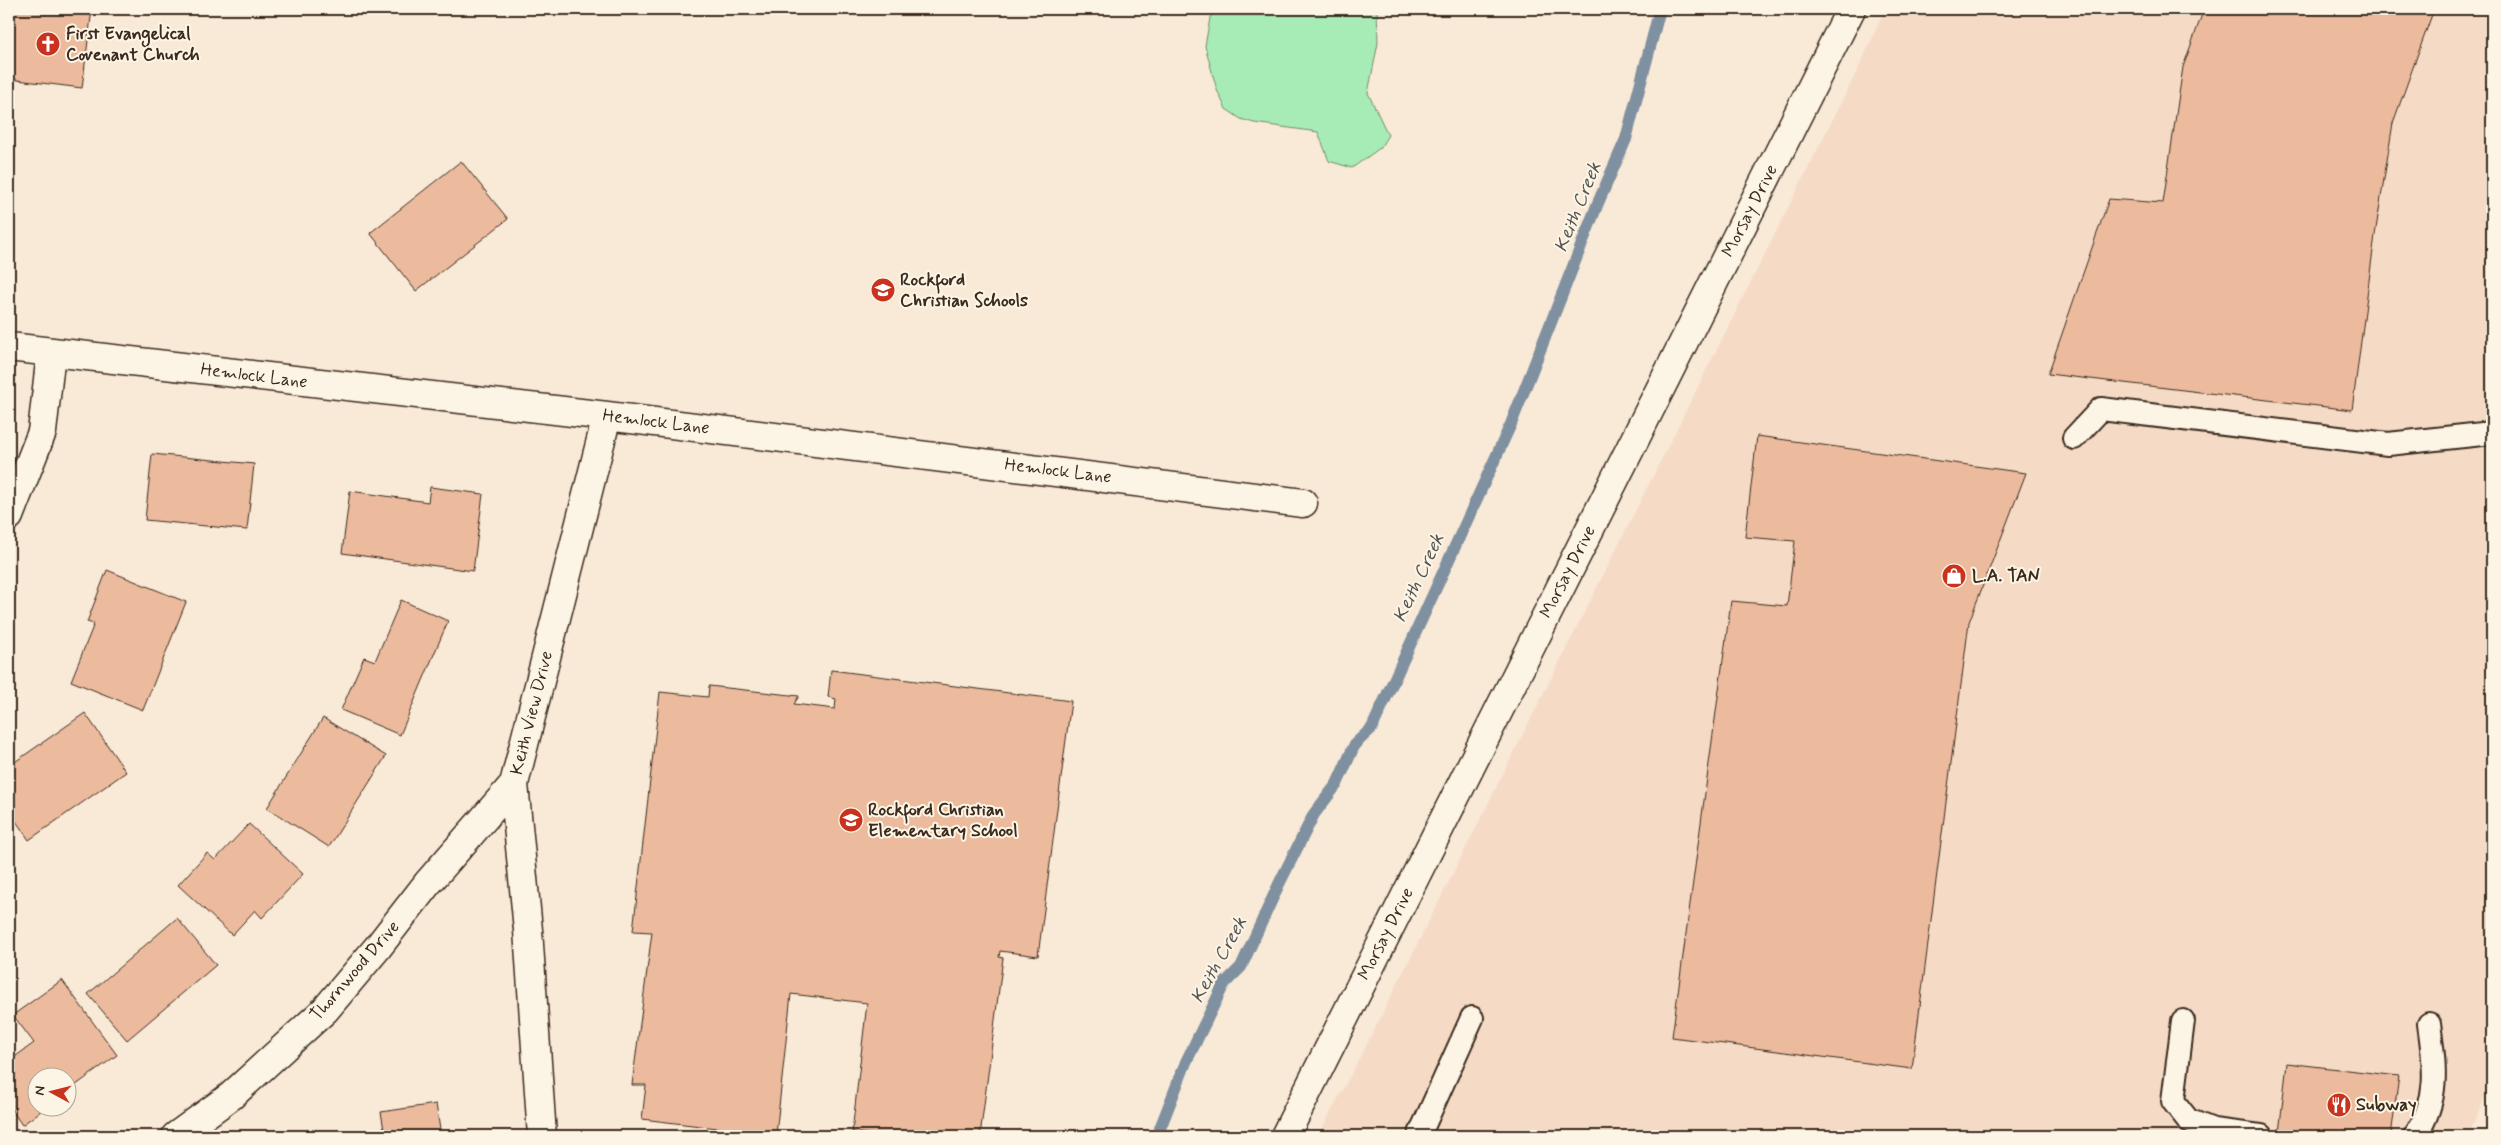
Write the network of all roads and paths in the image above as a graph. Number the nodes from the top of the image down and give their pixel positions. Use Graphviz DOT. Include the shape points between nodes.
graph roads {
  1 [pos="1851,9"];
  2 [pos="9,347"];
  3 [pos="51,353"];
  4 [pos="607,416"];
  5 [pos="2492,433"];
  6 [pos="2074,438"];
  7 [pos="1303,503"];
  8 [pos="9,516"];
  9 [pos="514,784"];
  10 [pos="1472,1018"];
  11 [pos="2183,1021"];
  12 [pos="2430,1024"];
  13 [pos="176,1136"];
  14 [pos="542,1136"];
  15 [pos="1285,1136"];
  16 [pos="1418,1136"];
  17 [pos="2261,1136"];
  18 [pos="2415,1136"];
  1 -- 15 [label="street, Morsay Drive"];
  2 -- 3 [label="street, Hemlock Lane"];
  3 -- 4 [label="street, Hemlock Lane"];
  3 -- 8 [label="street" via="42,432"];
  4 -- 7 [label="street, Hemlock Lane"];
  4 -- 9 [label="street, Keith View Drive"];
  5 -- 6 [label="lane" via="2388,444 2101,409"];
  9 -- 13 [label="street, Thornwood Drive" via="427,884 325,1010 231,1096"];
  9 -- 14 [label="street, Keith View Drive"];
  10 -- 16 [label="lane"];
  11 -- 17 [label="lane" via="2173,1100 2188,1120 2213,1130"];
  12 -- 18 [label="lane" via="2436,1071 2427,1118"];
}
